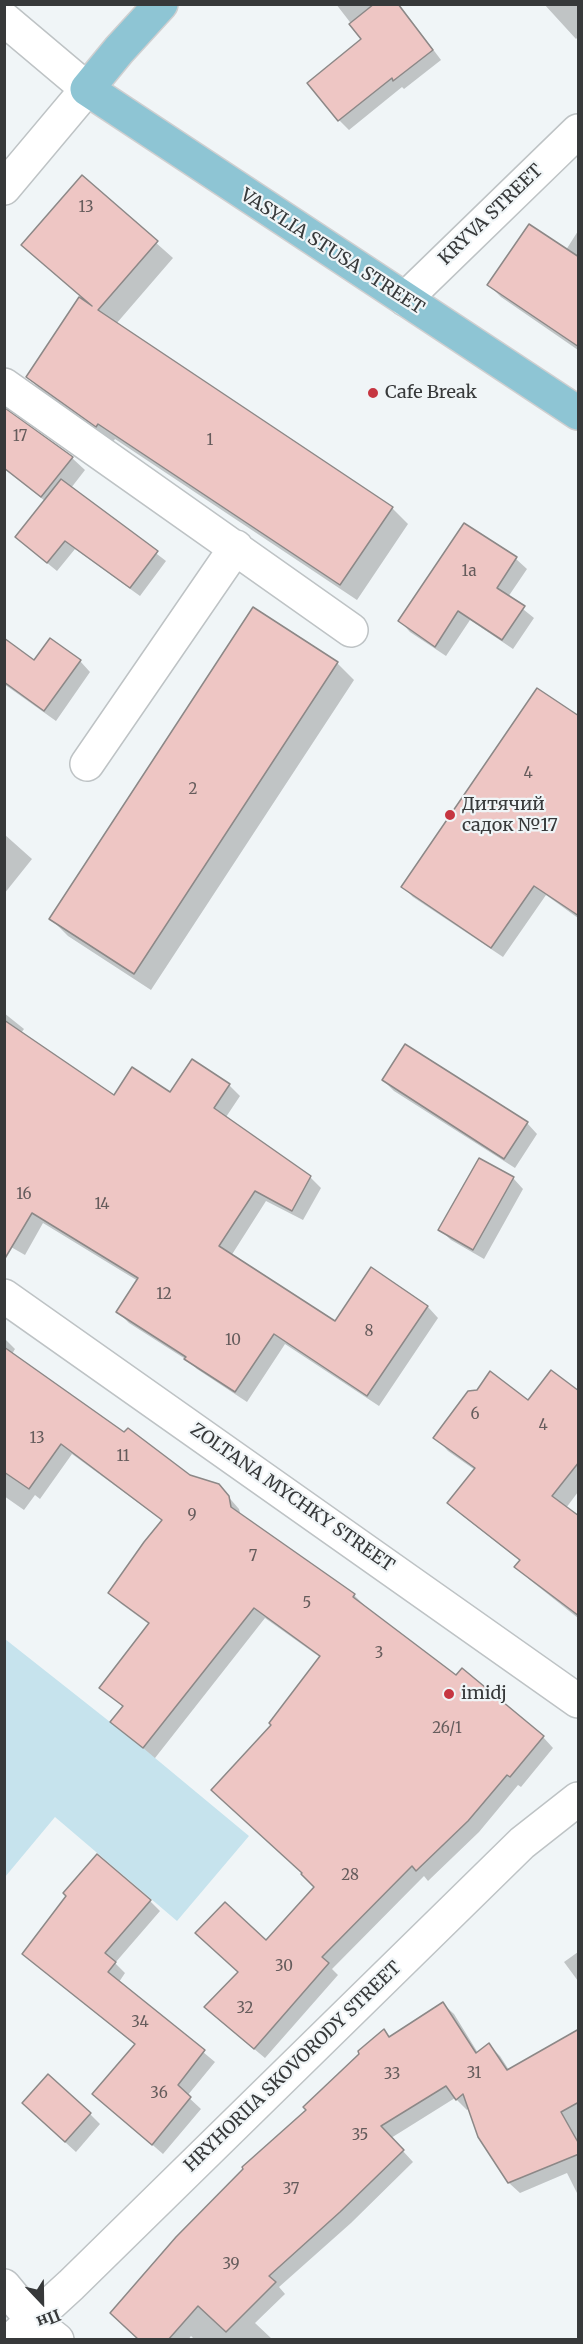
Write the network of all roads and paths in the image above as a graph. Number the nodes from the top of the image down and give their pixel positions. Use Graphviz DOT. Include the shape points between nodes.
graph roads {
  1 [pos="161,4"];
  2 [pos="4,19"];
  3 [pos="87,89"];
  4 [pos="579,131"];
  5 [pos="4,188"];
  6 [pos="405,299"];
  7 [pos="4,385"];
  8 [pos="579,413"];
  9 [pos="236,547"];
  10 [pos="351,630"];
  11 [pos="87,764"];
  12 [pos="4,1296"];
  13 [pos="579,1701"];
  14 [pos="579,1799"];
  15 [pos="4,2286"];
  16 [pos="34,2333"];
  1 -- 3 [label="main road"];
  2 -- 3 [label="street"];
  3 -- 5 [label="street"];
  3 -- 6 [label="main road, VASYLIA STUSA STREET"];
  4 -- 6 [label="street, KRYVA STREET"];
  6 -- 8 [label="main road, VASYLIA STUSA STREET"];
  7 -- 9 [label="street"];
  9 -- 10 [label="street"];
  9 -- 11 [label="street"];
  12 -- 13 [label="street, ZOLTANA MYCHKY STREET"];
  14 -- 16 [label="street, HRYHORIIA SKOVORODY STREET" via="522,1844"];
  15 -- 16 [label="street"];
}
